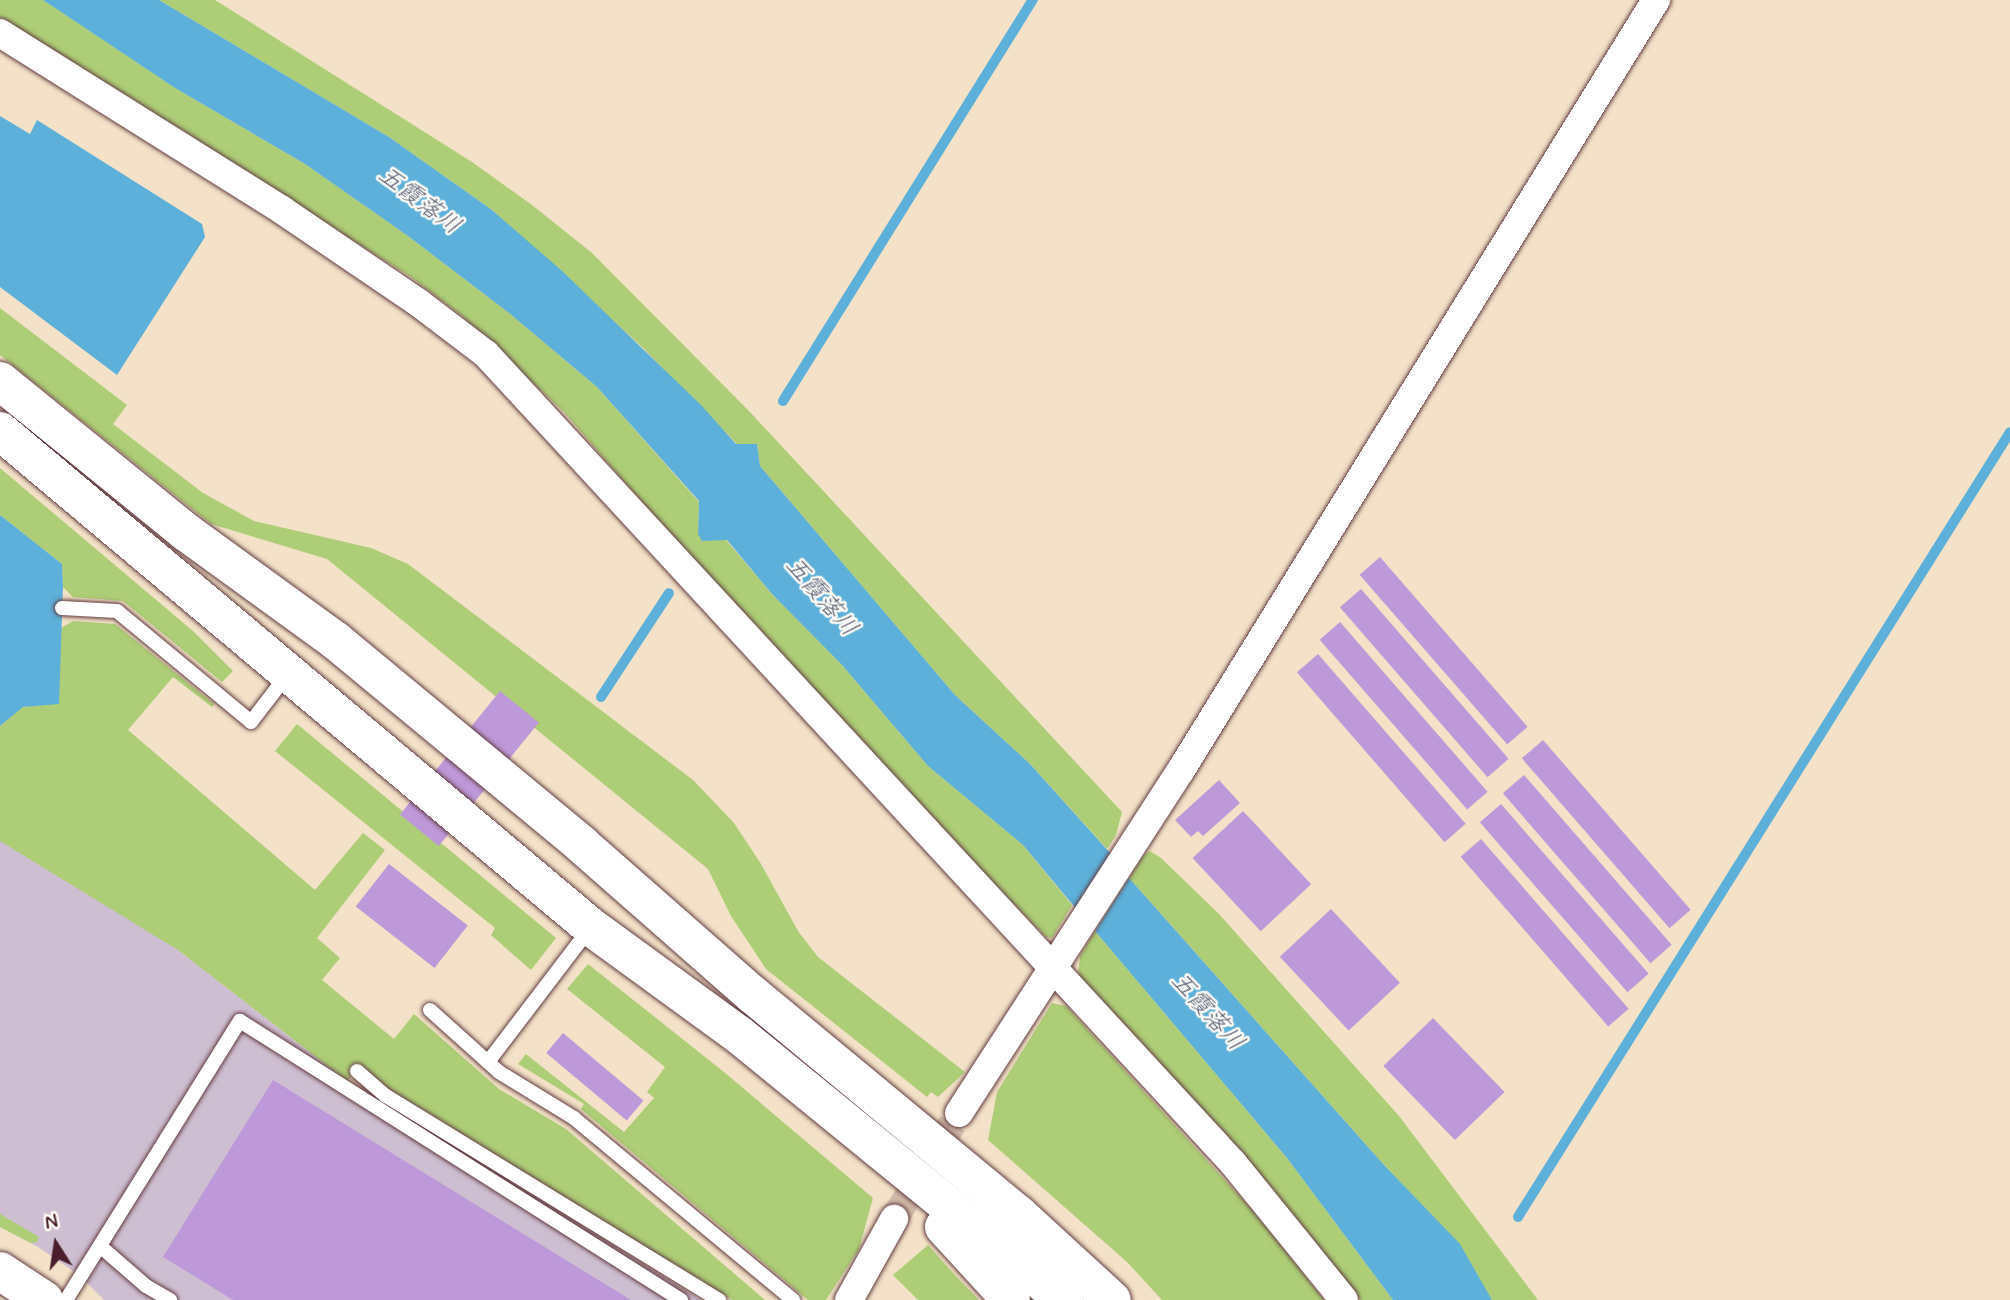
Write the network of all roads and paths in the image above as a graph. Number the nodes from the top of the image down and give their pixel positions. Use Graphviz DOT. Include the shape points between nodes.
graph roads {
  1 [pos="1656,0"];
  2 [pos="0,33"];
  3 [pos="0,382"];
  4 [pos="0,430"];
  5 [pos="62,608"];
  6 [pos="288,674"];
  7 [pos="591,927"];
  8 [pos="1054,968"];
  9 [pos="430,1010"];
  10 [pos="488,1062"];
  11 [pos="357,1071"];
  12 [pos="959,1113"];
  13 [pos="845,1122"];
  14 [pos="894,1219"];
  15 [pos="100,1245"];
  16 [pos="0,1271"];
  17 [pos="44,1300"];
  18 [pos="66,1300"];
  19 [pos="170,1300"];
  20 [pos="681,1300"];
  21 [pos="719,1300"];
  22 [pos="793,1300"];
  23 [pos="850,1300"];
  24 [pos="1011,1300"];
  25 [pos="1064,1300"];
  26 [pos="1112,1300"];
  27 [pos="1344,1300"];
  1 -- 8 [label="street"];
  2 -- 8 [label="street" via="282,210 486,354"];
  3 -- 26 [label="main road" via="186,532 336,641 1018,1214"];
  4 -- 6 [label="main road"];
  5 -- 6 [label="lane" via="117,611 251,722"];
  6 -- 7 [label="main road"];
  7 -- 10 [label="lane"];
  7 -- 13 [label="main road" via="738,1034"];
  8 -- 12 [label="street"];
  8 -- 27 [label="street" via="1233,1163"];
  9 -- 10 [label="lane"];
  10 -- 22 [label="lane" via="574,1118"];
  11 -- 21 [label="lane" via="386,1096"];
  13 -- 24 [label="main road"];
  13 -- 25 [label="main road"];
  14 -- 23 [label="street"];
  15 -- 18 [label="lane"];
  15 -- 19 [label="lane" via="146,1286"];
  15 -- 20 [label="lane" via="240,1021"];
  16 -- 17 [label="main road"];
}
